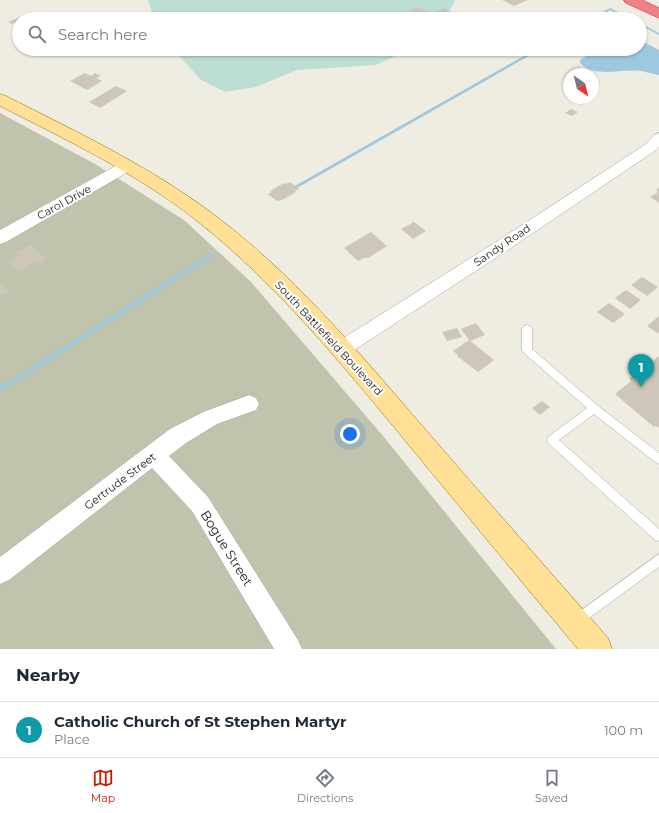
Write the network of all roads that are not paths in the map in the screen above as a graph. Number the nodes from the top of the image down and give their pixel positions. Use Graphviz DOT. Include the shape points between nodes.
graph roads {
  1 [pos="631,0"];
  2 [pos="659,14"];
  3 [pos="0,99"];
  4 [pos="659,138"];
  5 [pos="127,166"];
  6 [pos="0,238"];
  7 [pos="527,328"];
  8 [pos="341,348"];
  9 [pos="249,404"];
  10 [pos="594,408"];
  11 [pos="154,455"];
  12 [pos="659,459"];
  13 [pos="659,536"];
  14 [pos="659,560"];
  15 [pos="0,572"];
  16 [pos="574,622"];
  17 [pos="289,649"];
  18 [pos="597,649"];
  1 -- 2 [label="highway"];
  3 -- 5 [label="main road, South Battlefield Boulevard"];
  4 -- 8 [label="street, Sandy Road" via="651,147 502,246"];
  5 -- 6 [label="street, Carol Drive"];
  5 -- 8 [label="main road, South Battlefield Boulevard" via="178,198 230,238 286,290"];
  7 -- 10 [label="lane" via="527,350"];
  8 -- 16 [label="main road, South Battlefield Boulevard"];
  9 -- 11 [label="street, Gertrude Street" via="194,426"];
  10 -- 12 [label="lane"];
  10 -- 13 [label="lane" via="552,440"];
  11 -- 15 [label="street, Gertrude Street"];
  11 -- 17 [label="street, Bogue Street" via="200,504"];
  14 -- 16 [label="lane"];
  16 -- 18 [label="main road, South Battlefield Boulevard"];
}
